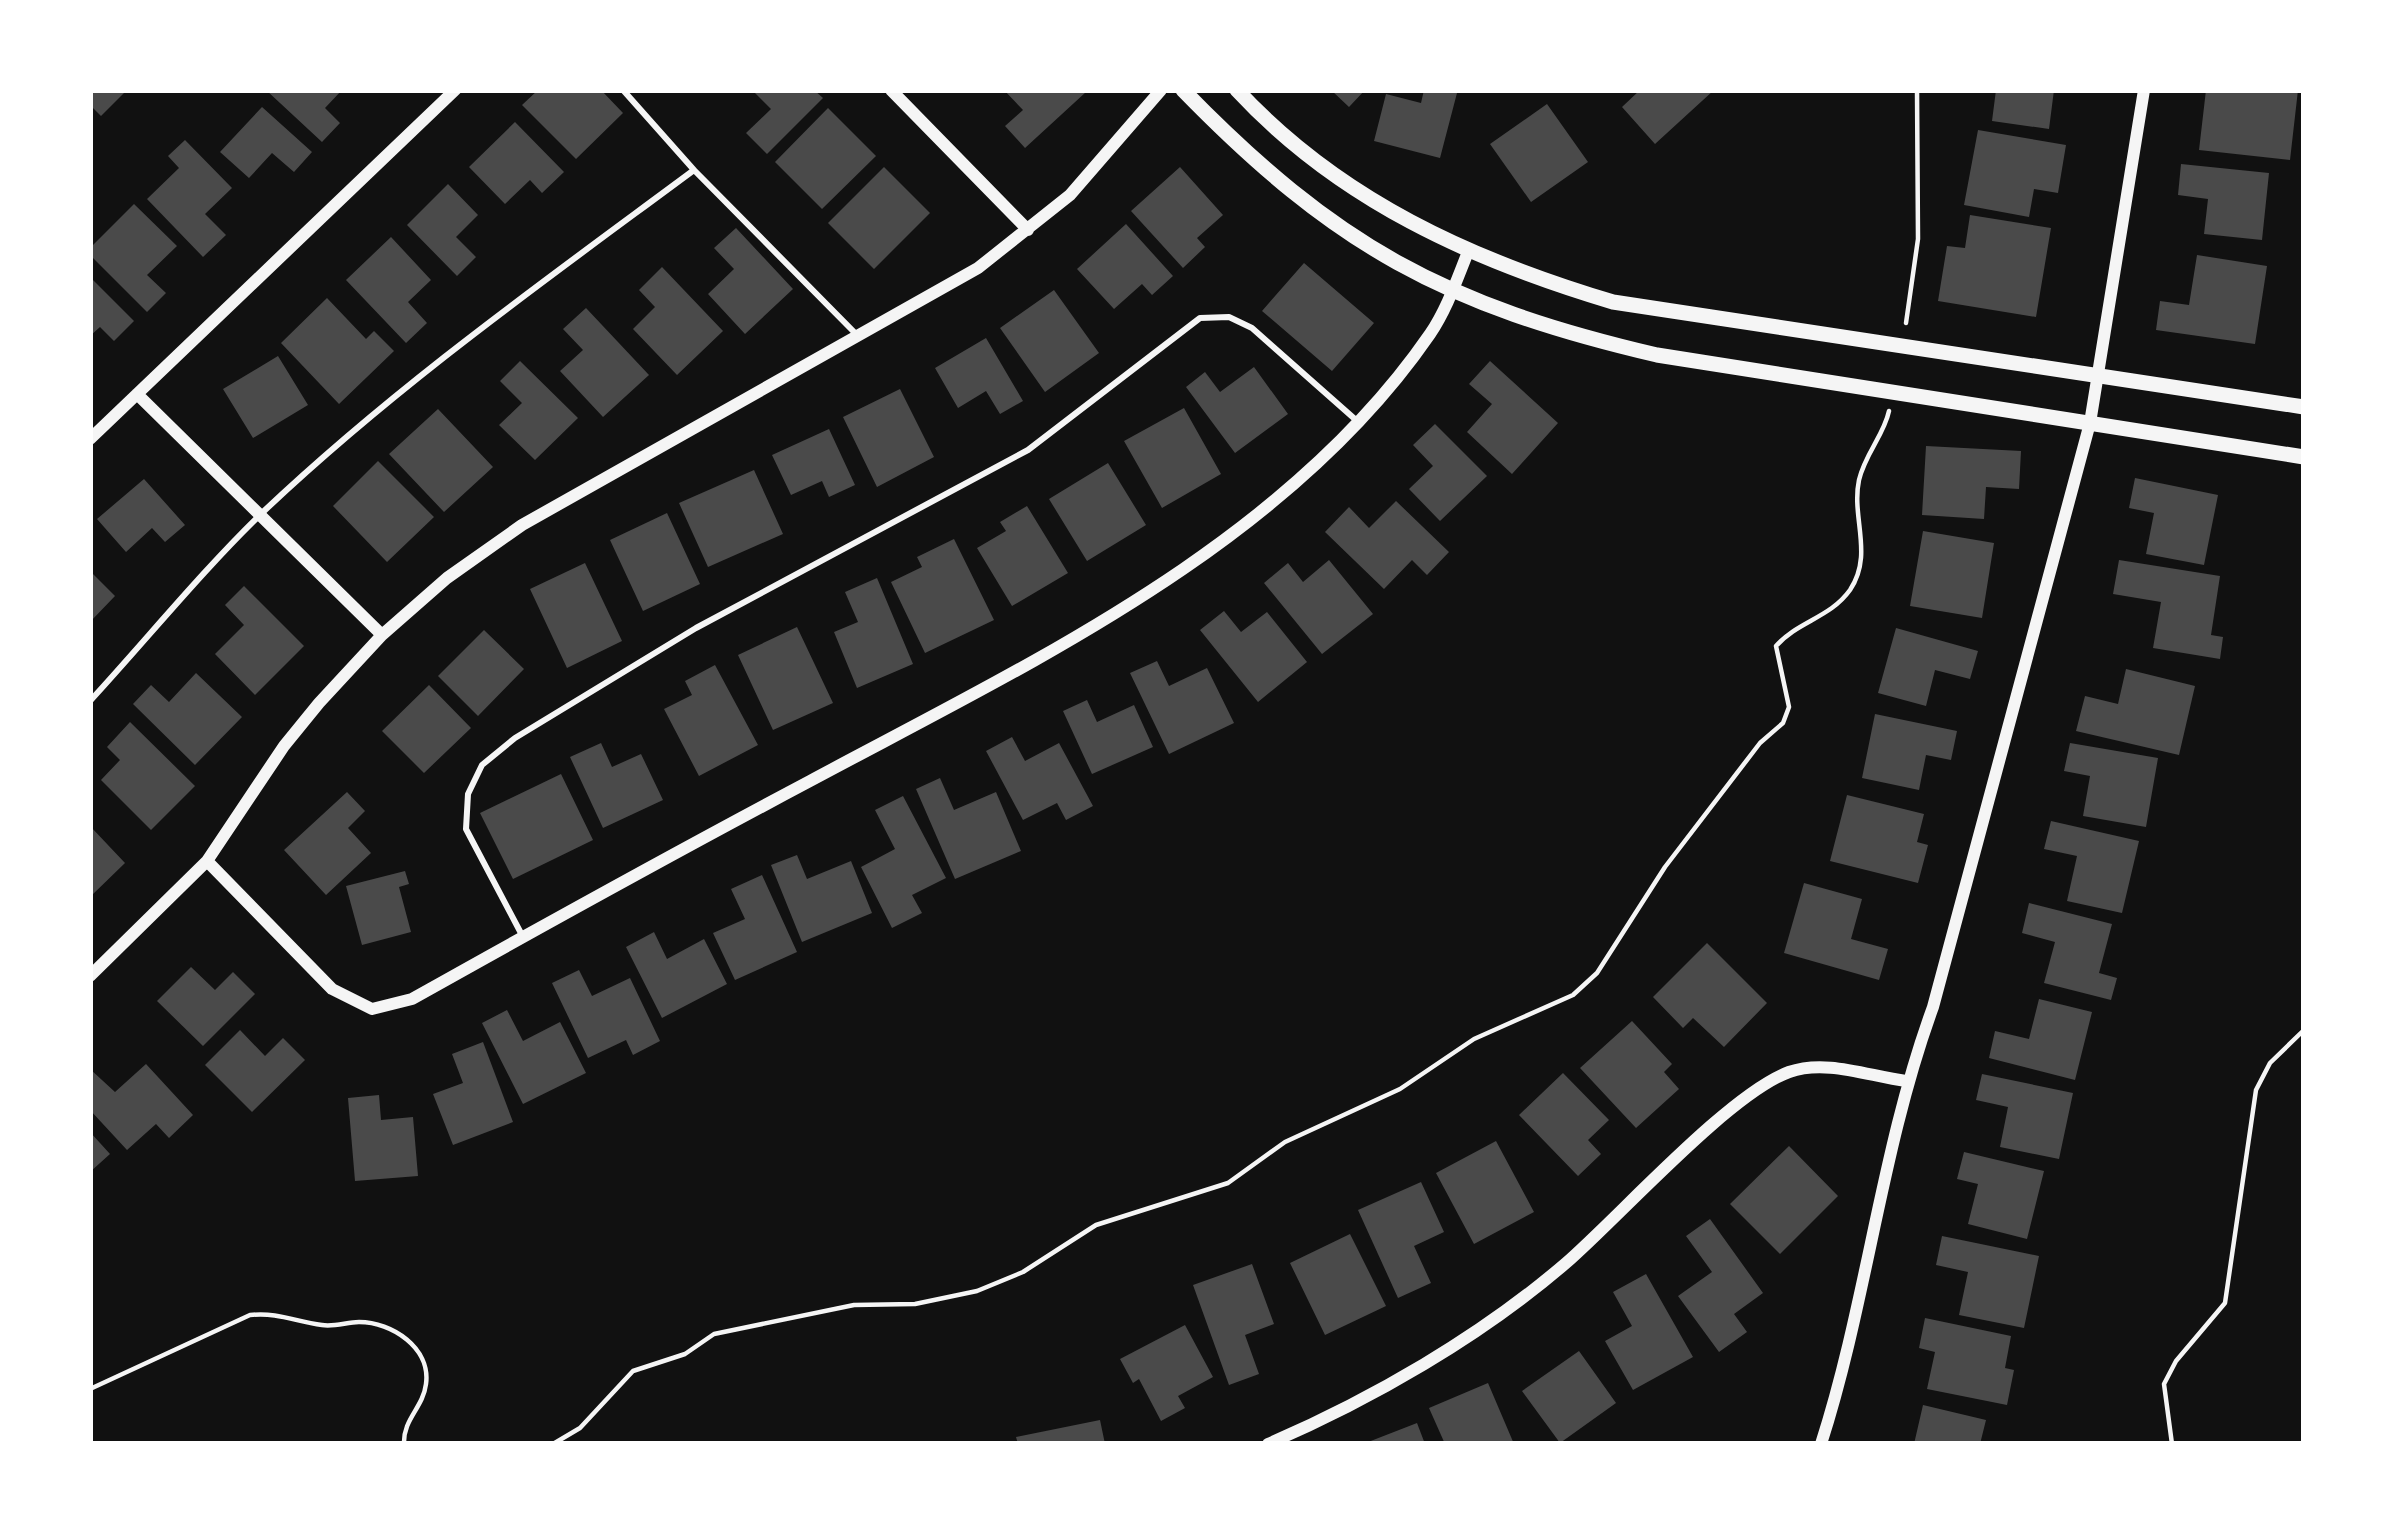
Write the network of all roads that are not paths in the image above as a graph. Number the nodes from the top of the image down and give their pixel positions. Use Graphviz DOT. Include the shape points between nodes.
graph roads {
  1 [pos="455,90"];
  2 [pos="623,90"];
  3 [pos="891,90"];
  4 [pos="1161,90"];
  5 [pos="1183,90"];
  6 [pos="1238,90"];
  7 [pos="2144,90"];
  8 [pos="694,170"];
  9 [pos="1028,230"];
  10 [pos="1468,252"];
  11 [pos="1452,292"];
  12 [pos="859,336"];
  13 [pos="2098,372"];
  14 [pos="137,394"];
  15 [pos="2304,407"];
  16 [pos="1355,420"];
  17 [pos="2090,423"];
  18 [pos="90,439"];
  19 [pos="2304,458"];
  20 [pos="260,515"];
  21 [pos="382,634"];
  22 [pos="90,701"];
  23 [pos="207,861"];
  24 [pos="523,937"];
  25 [pos="90,976"];
  26 [pos="1906,1081"];
  27 [pos="1268,1444"];
  28 [pos="1821,1444"];
  1 -- 14 [label="street"];
  2 -- 8 [label="lane"];
  3 -- 9 [label="street"];
  4 -- 9 [label="street" via="1070,195"];
  5 -- 11 [label="street" via="1283,187 1400,268"];
  6 -- 10 [label="street" via="1344,182"];
  7 -- 13 [label="street"];
  8 -- 12 [label="lane"];
  8 -- 20 [label="lane" via="510,307"];
  9 -- 12 [label="street"];
  10 -- 11 [label="street"];
  10 -- 13 [label="street" via="1613,302"];
  11 -- 16 [label="street" via="1432,332"];
  11 -- 17 [label="street" via="1568,334 1657,355"];
  12 -- 21 [label="street" via="522,525"];
  13 -- 15 [label="street"];
  13 -- 17 [label="street"];
  14 -- 18 [label="street"];
  14 -- 20 [label="street"];
  16 -- 24 [label="street" via="1255,514 1132,598"];
  16 -- 24 [label="lane" via="1252,328 1228,316 1200,318 1028,450 696,628 515,738 482,765 468,794 466,829"];
  17 -- 19 [label="street"];
  17 -- 26 [label="street" via="1933,1007"];
  20 -- 21 [label="street"];
  20 -- 22 [label="lane"];
  21 -- 23 [label="street" via="284,746"];
  23 -- 24 [label="street" via="332,989 372,1009 412,999"];
  23 -- 25 [label="street"];
  26 -- 27 [label="street" via="1819,1065 1782,1075 1735,1108 1563,1266 1486,1322"];
  26 -- 28 [label="street"];
}
